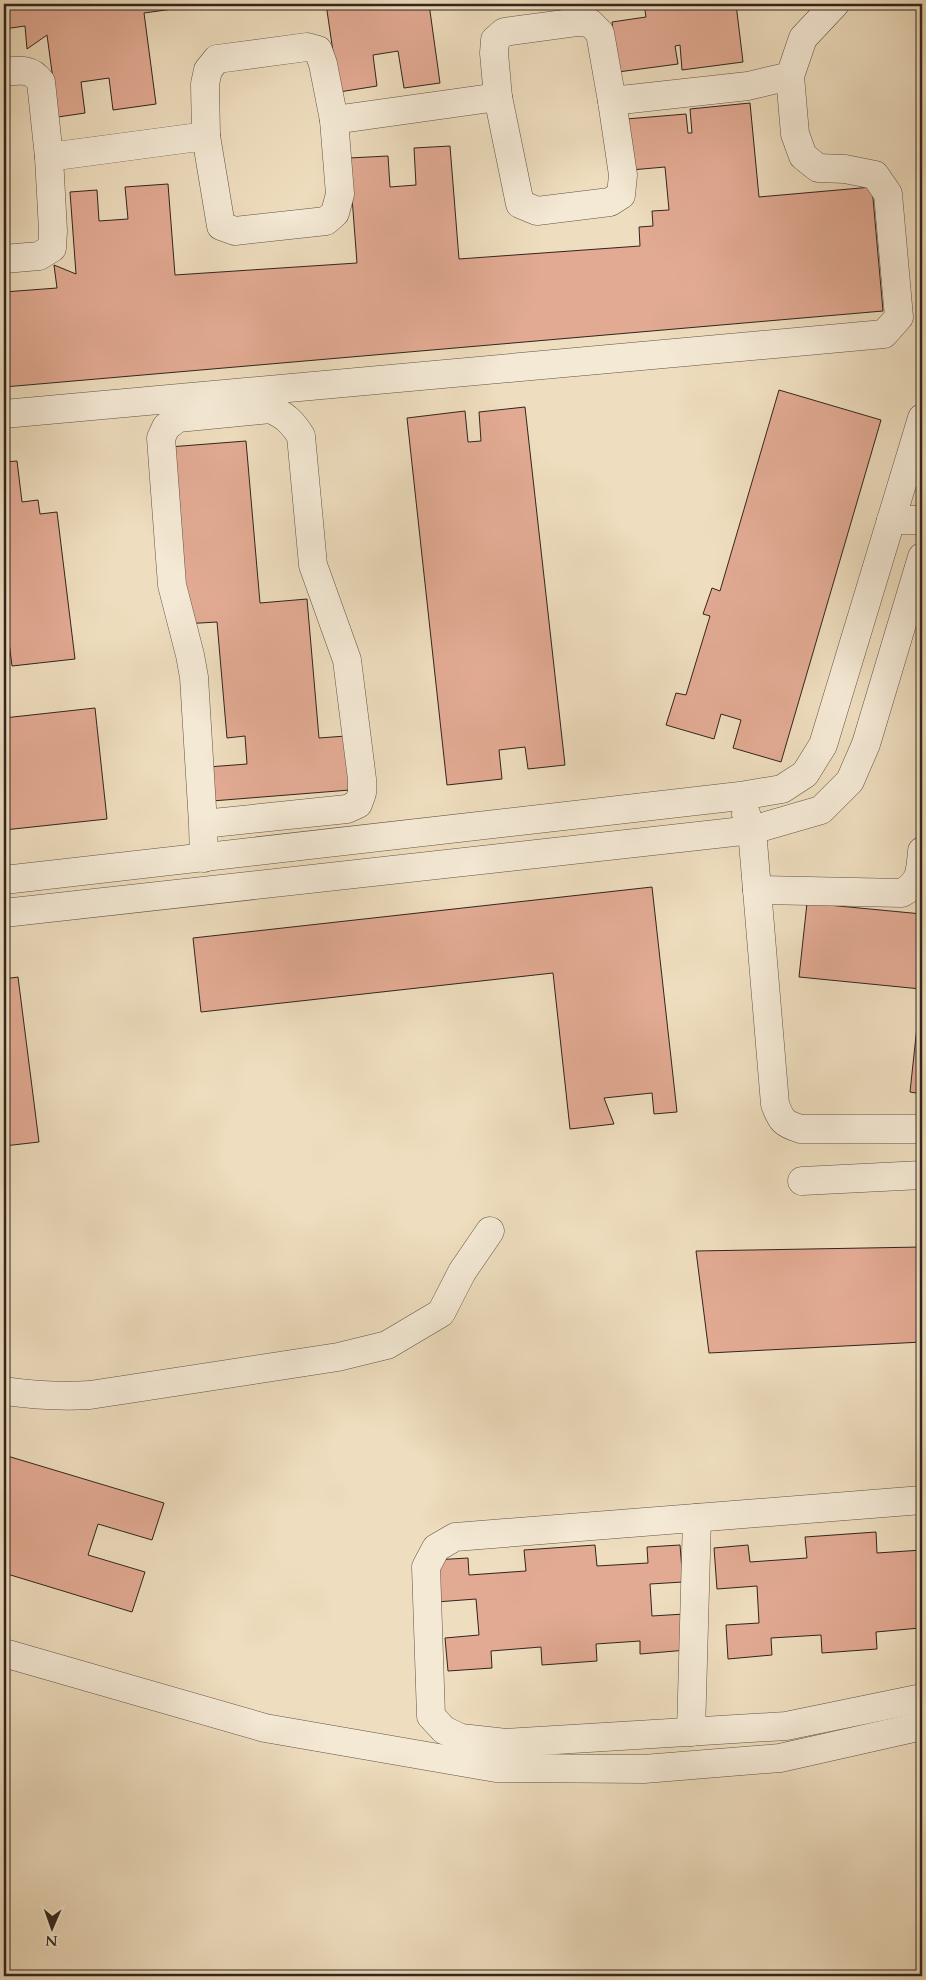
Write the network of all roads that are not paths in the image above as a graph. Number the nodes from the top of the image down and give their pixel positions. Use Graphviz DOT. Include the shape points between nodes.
graph roads {
  1 [pos="834,4"];
  2 [pos="4,72"];
  3 [pos="790,76"];
  4 [pos="498,97"];
  5 [pos="612,101"];
  6 [pos="334,120"];
  7 [pos="206,136"];
  8 [pos="49,157"];
  9 [pos="4,259"];
  10 [pos="4,414"];
  11 [pos="922,418"];
  12 [pos="891,520"];
  13 [pos="922,520"];
  14 [pos="922,557"];
  15 [pos="740,796"];
  16 [pos="203,824"];
  17 [pos="752,830"];
  18 [pos="922,851"];
  19 [pos="204,858"];
  20 [pos="72,874"];
  21 [pos="4,880"];
  22 [pos="757,890"];
  23 [pos="81,904"];
  24 [pos="4,913"];
  25 [pos="922,1129"];
  26 [pos="922,1175"];
  27 [pos="802,1181"];
  28 [pos="490,1231"];
  29 [pos="4,1391"];
  30 [pos="922,1500"];
  31 [pos="697,1518"];
  32 [pos="4,1653"];
  33 [pos="922,1698"];
  34 [pos="922,1726"];
  35 [pos="691,1732"];
  1 -- 3 [label="street" via="803,38"];
  2 -- 8 [label="street" via="24,69 35,74 41,82"];
  3 -- 5 [label="street" via="748,86"];
  3 -- 10 [label="street" via="795,134 803,156 818,168 875,175 888,194 899,317 884,334"];
  4 -- 5 [label="street" via="495,40 504,32 578,22 590,23 600,33"];
  4 -- 5 [label="street" via="520,204 537,211 610,202 620,195 623,175"];
  4 -- 6 [label="street"];
  6 -- 7 [label="street" via="324,64 318,50 307,48 217,59 208,70 205,84"];
  6 -- 7 [label="street" via="340,194 335,213 326,221 235,231 221,226"];
  7 -- 8 [label="street"];
  8 -- 9 [label="street" via="52,248 39,256"];
  11 -- 12 [label="street"];
  12 -- 13 [label="street"];
  12 -- 15 [label="street" via="824,745 805,774 782,789"];
  14 -- 17 [label="street" via="866,744 850,781 821,810"];
  15 -- 17 [label="street"];
  15 -- 19 [label="street"];
  16 -- 16 [label="street" via="194,677 172,585 161,438 166,427 178,418 270,409 292,422 301,436 312,565 347,660 362,794 358,804 347,809"];
  16 -- 19 [label="street"];
  17 -- 22 [label="street"];
  17 -- 23 [label="street"];
  18 -- 22 [label="street" via="918,880 902,893"];
  19 -- 20 [label="street"];
  20 -- 21 [label="street"];
  20 -- 23 [label="street"];
  22 -- 25 [label="street" via="775,1104 779,1116 788,1125 801,1129"];
  23 -- 24 [label="street"];
  26 -- 27 [label="street"];
  28 -- 29 [label="street" via="462,1272 440,1313 387,1345 338,1357 90,1395 36,1396"];
  30 -- 31 [label="street"];
  31 -- 35 [label="street"];
  31 -- 35 [label="street" via="455,1537 436,1548 426,1568 431,1716 444,1730 461,1738 506,1744"];
  32 -- 34 [label="street" via="265,1728 496,1768 644,1769 780,1758"];
  33 -- 35 [label="street" via="786,1726"];
}
